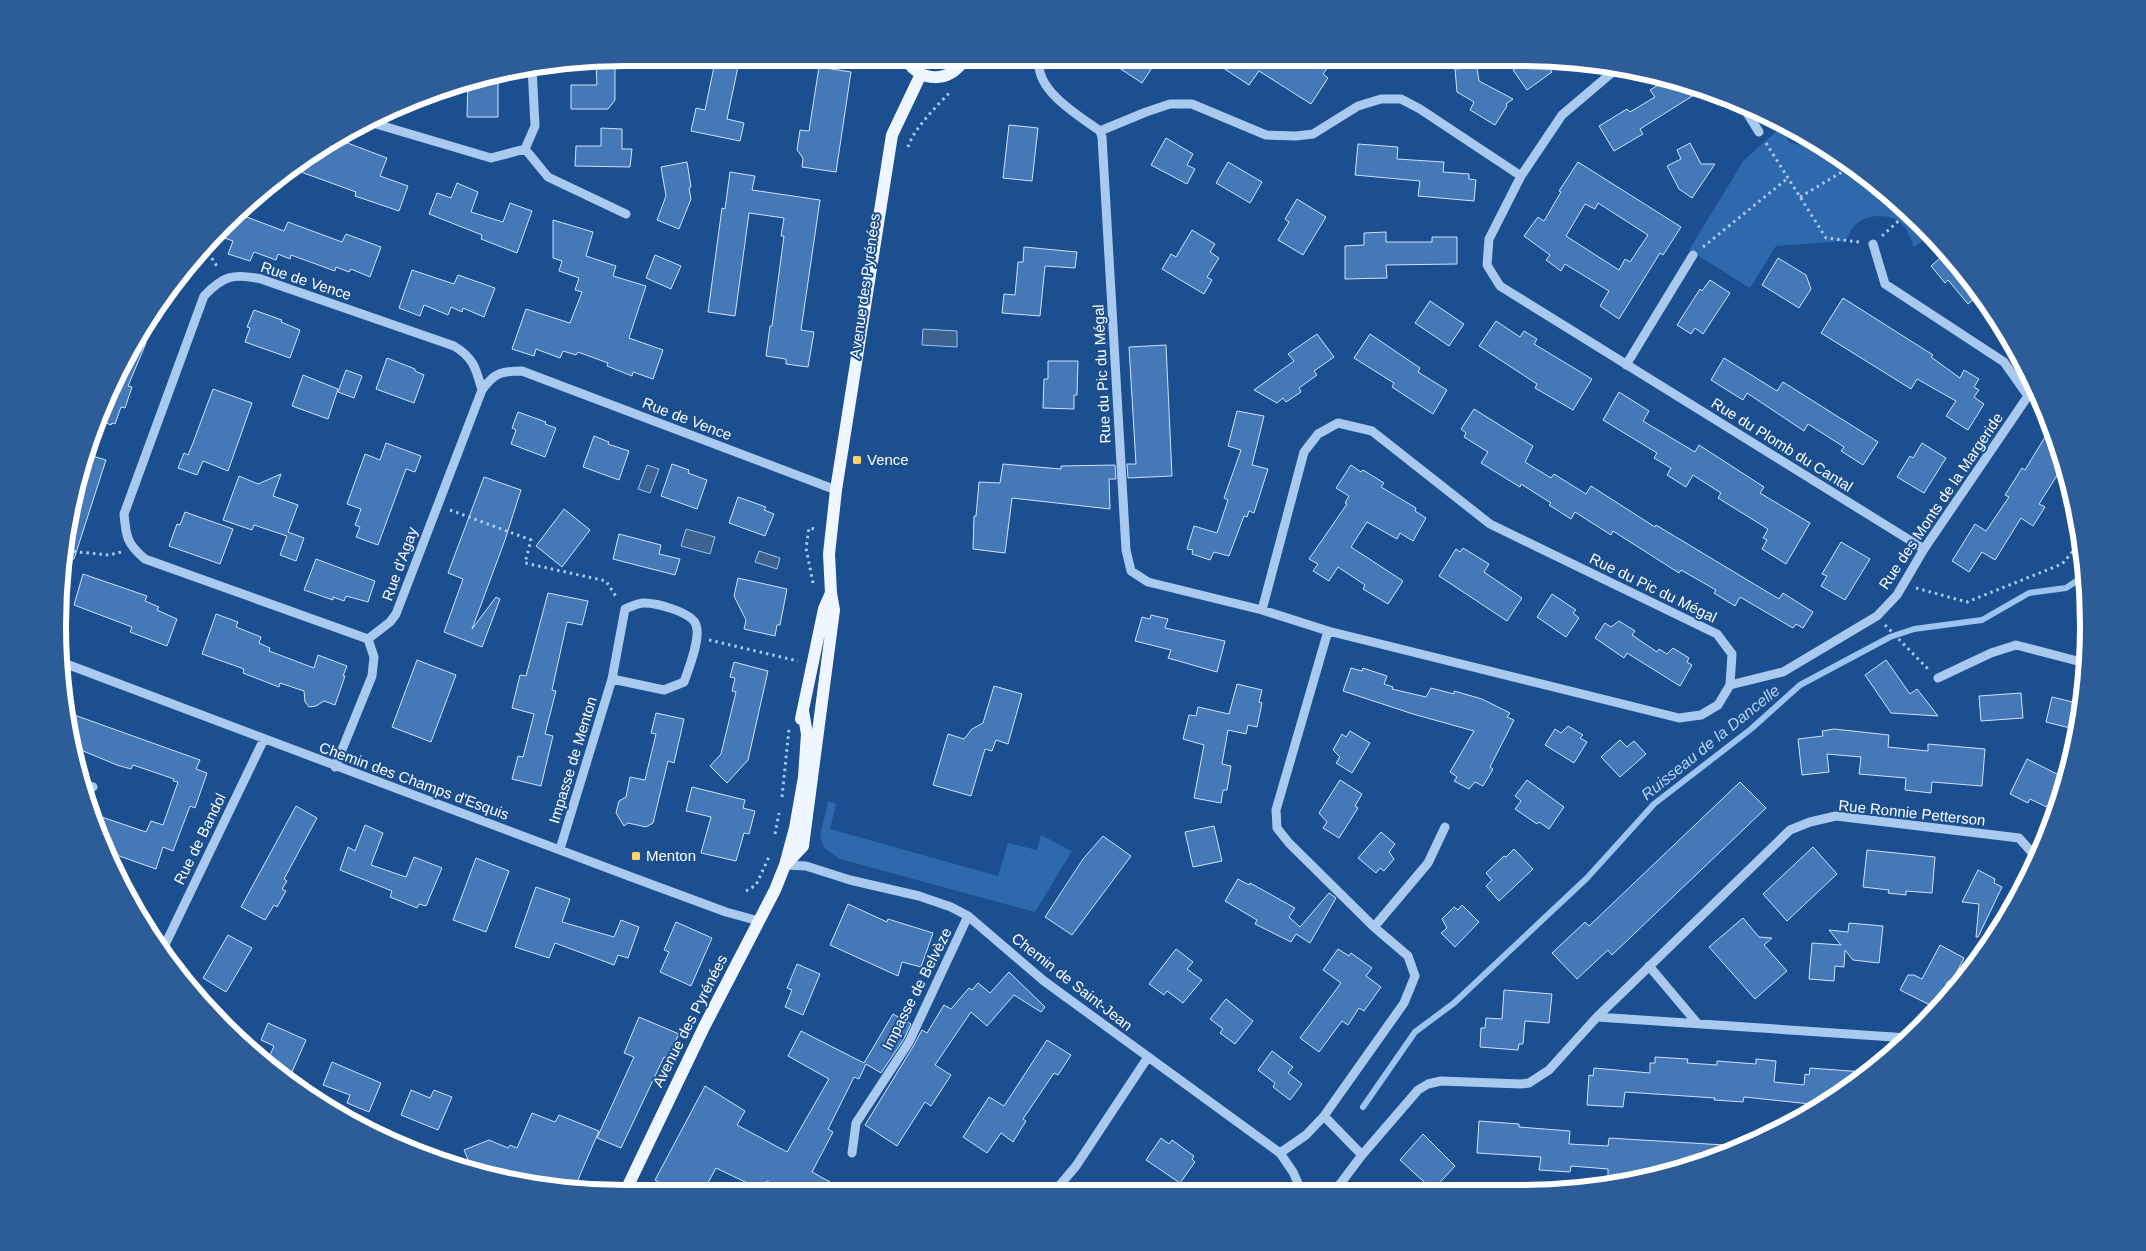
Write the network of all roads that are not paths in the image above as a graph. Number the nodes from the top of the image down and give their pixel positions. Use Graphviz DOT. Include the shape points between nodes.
graph roads {
  1 [pos="913,66"];
  2 [pos="959,66"];
  3 [pos="1038,66"];
  4 [pos="532,74"];
  5 [pos="920,74"];
  6 [pos="1610,74"];
  7 [pos="1748,115"];
  8 [pos="377,124"];
  9 [pos="1100,131"];
  10 [pos="1759,132"];
  11 [pos="525,149"];
  12 [pos="1521,176"];
  13 [pos="626,214"];
  14 [pos="1873,244"];
  15 [pos="1693,255"];
  16 [pos="1626,365"];
  17 [pos="2026,386"];
  18 [pos="482,390"];
  19 [pos="2030,396"];
  20 [pos="836,490"];
  21 [pos="1924,549"];
  22 [pos="831,593"];
  23 [pos="1262,610"];
  24 [pos="1328,631"];
  25 [pos="368,639"];
  26 [pos="2079,661"];
  27 [pos="67,664"];
  28 [pos="1938,678"];
  29 [pos="612,679"];
  30 [pos="1730,685"];
  31 [pos="803,711"];
  32 [pos="264,739"];
  33 [pos="335,767"];
  34 [pos="808,779"];
  35 [pos="90,786"];
  36 [pos="93,787"];
  37 [pos="1445,827"];
  38 [pos="560,849"];
  39 [pos="2032,852"];
  40 [pos="785,865"];
  41 [pos="968,916"];
  42 [pos="759,921"];
  43 [pos="1374,927"];
  44 [pos="166,943"];
  45 [pos="1649,966"];
  46 [pos="1597,1017"];
  47 [pos="1697,1023"];
  48 [pos="1898,1037"];
  49 [pos="1148,1057"];
  50 [pos="1324,1116"];
  51 [pos="852,1153"];
  52 [pos="1280,1153"];
  53 [pos="1362,1155"];
  54 [pos="628,1185"];
  55 [pos="1060,1185"];
  56 [pos="1299,1185"];
  57 [pos="1339,1185"];
  1 -- 5 [label="main road"];
  2 -- 5 [label="main road" via="947,76 933,78"];
  3 -- 9 [label="street" via="1044,82 1060,101"];
  4 -- 11 [label="street" via="535,126"];
  5 -- 20 [label="main road, Avenue des Pyrénées" via="892,135"];
  6 -- 12 [label="street, Rue du Plomb du Cantal" via="1562,115"];
  7 -- 10 [label="street"];
  8 -- 11 [label="street" via="491,158"];
  9 -- 12 [label="street" via="1170,104 1192,104 1266,135 1296,136 1313,134 1358,106 1381,99 1401,99"];
  9 -- 23 [label="street, Rue du Pic du Mégal" via="1126,550 1131,571 1148,582"];
  11 -- 13 [label="street" via="548,178"];
  12 -- 16 [label="street, Rue du Plomb du Cantal" via="1489,239 1487,265 1500,286"];
  14 -- 17 [label="street" via="1885,284 2004,362"];
  15 -- 16 [label="street"];
  16 -- 21 [label="street, Rue du Plomb du Cantal"];
  18 -- 20 [label="street, Rue de Vence" via="490,378 504,371 522,371"];
  18 -- 25 [label="street, Rue d'Agay" via="396,614"];
  18 -- 25 [label="street, Rue de Vence" via="467,354 454,346 261,279 242,275 224,278 204,296 124,514 126,535 132,548 144,559"];
  19 -- 21 [label="street, Rue des Monts de la Margeride"];
  20 -- 22 [label="main road, Avenue des Pyrénées" via="829,554"];
  21 -- 30 [label="street, Rue des Monts de la Margeride" via="1897,595 1877,616 1783,672"];
  22 -- 31 [label="main road, Avenue des Pyrénées" via="824,609"];
  22 -- 34 [label="main road, Avenue des Pyrénées" via="834,610"];
  23 -- 24 [label="street, Rue du Pic du Mégal"];
  23 -- 30 [label="street, Rue du Pic du Mégal" via="1304,452 1318,434 1338,423 1372,431 1490,524 1717,634 1732,654"];
  24 -- 30 [label="street, Rue du Pic du Mégal" via="1679,718 1700,715 1718,705"];
  24 -- 43 [label="street" via="1276,810 1277,828"];
  25 -- 33 [label="street" via="374,658 372,676"];
  26 -- 28 [label="street" via="2016,645 1990,653"];
  27 -- 32 [label="street, Chemin des Champs d'Esquis"];
  29 -- 29 [label="street, Impasse de Menton" via="625,609 643,603 664,606 690,616 696,624 698,637 684,682 664,690"];
  29 -- 38 [label="street, Impasse de Menton"];
  31 -- 34 [label="main road, Avenue des Pyrénées"];
  31 -- 40 [label="main road, Avenue des Pyrénées" via="794,790 783,847"];
  32 -- 33 [label="street, Chemin des Champs d'Esquis"];
  32 -- 44 [label="street, Rue de Bandol"];
  33 -- 38 [label="street, Chemin des Champs d'Esquis"];
  34 -- 40 [label="main road, Avenue des Pyrénées"];
  35 -- 36 [label="street"];
  37 -- 43 [label="street" via="1428,863"];
  38 -- 42 [label="street, Chemin des Champs d'Esquis" via="726,912"];
  39 -- 45 [label="street, Rue Ronnie Petterson" via="2019,838 1836,816 1810,822 1790,830"];
  40 -- 41 [label="street, Chemin de Saint-Jean" via="806,866 919,896 946,904"];
  40 -- 42 [label="main road, Avenue des Pyrénées"];
  41 -- 49 [label="street, Chemin de Saint-Jean" via="1044,981"];
  41 -- 51 [label="street, Impasse de Belvèze" via="909,1042 856,1123"];
  42 -- 54 [label="main road, Avenue des Pyrénées"];
  43 -- 50 [label="street" via="1408,956 1415,976 1404,1003"];
  45 -- 46 [label="street, Rue Ronnie Petterson"];
  45 -- 47 [label="street"];
  46 -- 47 [label="street"];
  46 -- 53 [label="street, Rue Ronnie Petterson" via="1548,1070 1528,1083 1441,1081 1428,1084 1418,1090"];
  47 -- 48 [label="street"];
  49 -- 52 [label="street, Chemin de Saint-Jean"];
  49 -- 55 [label="street"];
  50 -- 52 [label="street" via="1306,1135"];
  50 -- 53 [label="street"];
  52 -- 56 [label="street, Chemin de Saint-Jean"];
  53 -- 57 [label="street, Rue Ronnie Petterson"];
}
